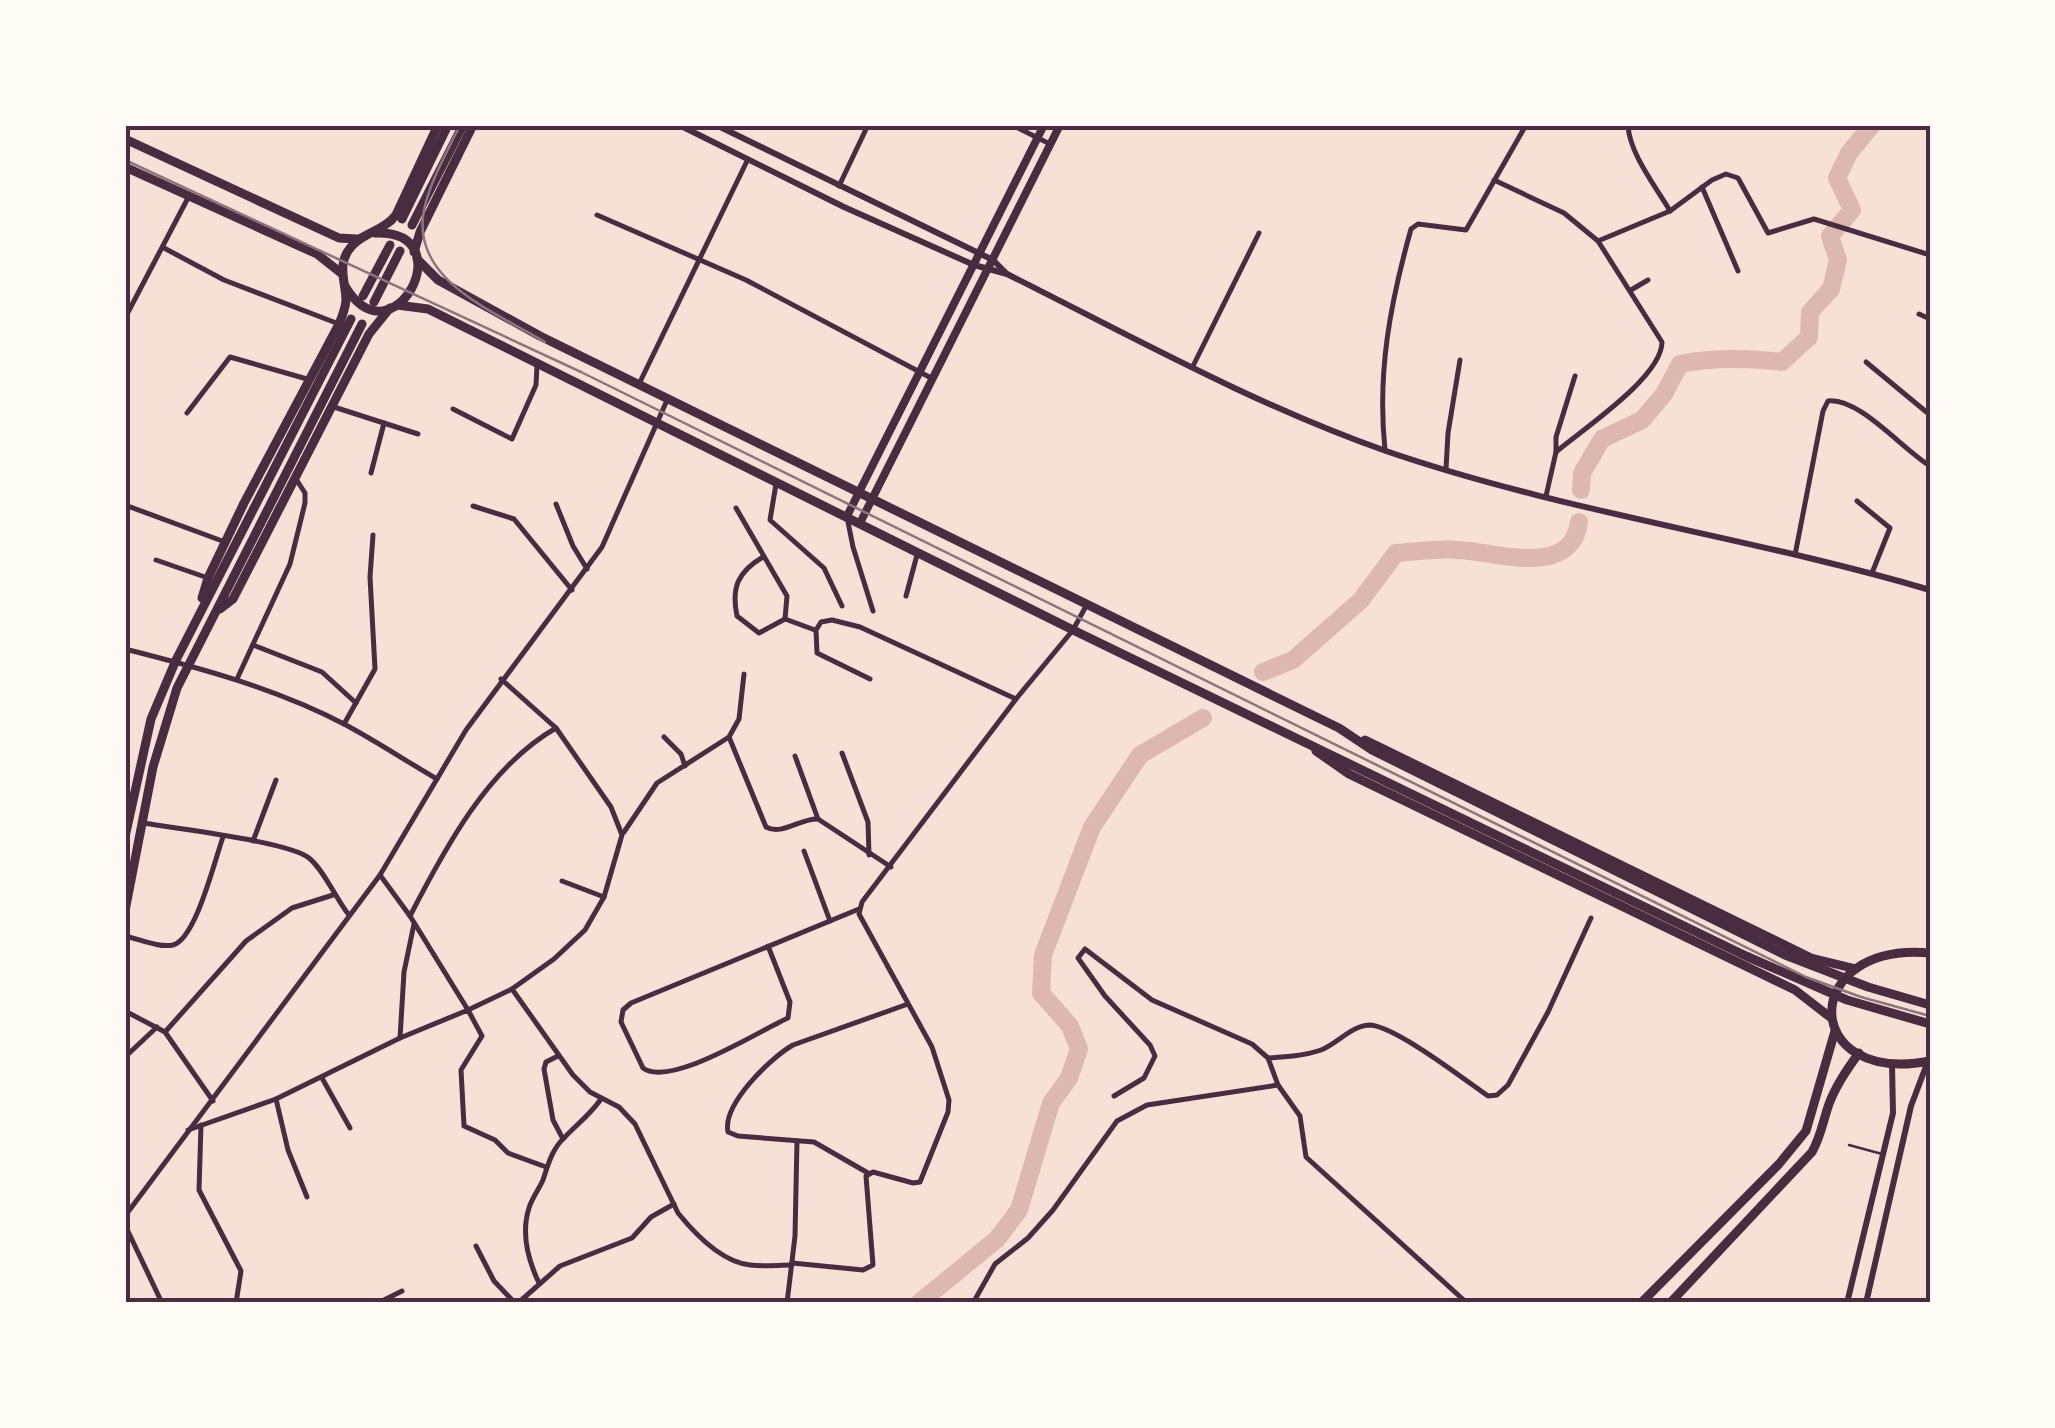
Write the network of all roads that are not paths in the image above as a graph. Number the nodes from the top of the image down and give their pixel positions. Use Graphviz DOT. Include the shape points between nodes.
graph roads {
  1 [pos="438,125"];
  2 [pos="448,125"];
  3 [pos="463,125"];
  4 [pos="473,125"];
  5 [pos="678,125"];
  6 [pos="716,125"];
  7 [pos="868,125"];
  8 [pos="1012,125"];
  9 [pos="1044,125"];
  10 [pos="1060,125"];
  11 [pos="1526,125"];
  12 [pos="1628,125"];
  13 [pos="1038,138"];
  14 [pos="125,140"];
  15 [pos="1050,144"];
  16 [pos="748,160"];
  17 [pos="786,160"];
  18 [pos="125,166"];
  19 [pos="780,175"];
  20 [pos="1494,180"];
  21 [pos="839,186"];
  22 [pos="1702,187"];
  23 [pos="189,196"];
  24 [pos="1670,211"];
  25 [pos="597,215"];
  26 [pos="402,219"];
  27 [pos="412,225"];
  28 [pos="1259,233"];
  29 [pos="372,234"];
  30 [pos="360,239"];
  31 [pos="1598,242"];
  32 [pos="390,245"];
  33 [pos="164,248"];
  34 [pos="400,251"];
  35 [pos="980,253"];
  36 [pos="1930,255"];
  37 [pos="415,256"];
  38 [pos="700,258"];
  39 [pos="994,260"];
  40 [pos="974,266"];
  41 [pos="988,272"];
  42 [pos="1738,272"];
  43 [pos="1007,274"];
  44 [pos="343,278"];
  45 [pos="1648,280"];
  46 [pos="1631,290"];
  47 [pos="363,296"];
  48 [pos="374,302"];
  49 [pos="393,306"];
  50 [pos="1919,314"];
  51 [pos="125,318"];
  52 [pos="350,319"];
  53 [pos="1930,319"];
  54 [pos="339,324"];
  55 [pos="362,324"];
  56 [pos="1460,360"];
  57 [pos="1866,362"];
  58 [pos="537,365"];
  59 [pos="1193,366"];
  60 [pos="920,372"];
  61 [pos="1575,376"];
  62 [pos="933,379"];
  63 [pos="310,380"];
  64 [pos="638,384"];
  65 [pos="668,398"];
  66 [pos="331,406"];
  67 [pos="453,409"];
  68 [pos="186,413"];
  69 [pos="1930,416"];
  70 [pos="384,423"];
  71 [pos="655,424"];
  72 [pos="418,434"];
  73 [pos="1385,450"];
  74 [pos="1556,452"];
  75 [pos="1930,466"];
  76 [pos="1446,469"];
  77 [pos="372,473"];
  78 [pos="294,478"];
  79 [pos="776,482"];
  80 [pos="860,492"];
  81 [pos="1546,496"];
  82 [pos="873,498"];
  83 [pos="1857,501"];
  84 [pos="125,504"];
  85 [pos="556,504"];
  86 [pos="473,506"];
  87 [pos="736,508"];
  88 [pos="848,521"];
  89 [pos="860,523"];
  90 [pos="373,535"];
  91 [pos="226,542"];
  92 [pos="918,552"];
  93 [pos="763,556"];
  94 [pos="1794,556"];
  95 [pos="156,560"];
  96 [pos="587,569"];
  97 [pos="1870,575"];
  98 [pos="208,578"];
  99 [pos="572,590"];
  100 [pos="1930,590"];
  101 [pos="906,596"];
  102 [pos="201,606"];
  103 [pos="842,606"];
  104 [pos="1086,606"];
  105 [pos="873,610"];
  106 [pos="218,611"];
  107 [pos="785,619"];
  108 [pos="816,630"];
  109 [pos="1073,630"];
  110 [pos="253,645"];
  111 [pos="125,649"];
  112 [pos="176,660"];
  113 [pos="190,664"];
  114 [pos="744,674"];
  115 [pos="502,679"];
  116 [pos="870,679"];
  117 [pos="237,680"];
  118 [pos="1016,699"];
  119 [pos="356,703"];
  120 [pos="344,724"];
  121 [pos="556,728"];
  122 [pos="664,737"];
  123 [pos="730,737"];
  124 [pos="1356,737"];
  125 [pos="1307,742"];
  126 [pos="842,753"];
  127 [pos="795,756"];
  128 [pos="685,766"];
  129 [pos="437,779"];
  130 [pos="276,780"];
  131 [pos="818,819"];
  132 [pos="126,822"];
  133 [pos="143,823"];
  134 [pos="622,834"];
  135 [pos="223,837"];
  136 [pos="125,838"];
  137 [pos="253,841"];
  138 [pos="804,850"];
  139 [pos="869,855"];
  140 [pos="891,867"];
  141 [pos="380,875"];
  142 [pos="562,881"];
  143 [pos="333,895"];
  144 [pos="604,898"];
  145 [pos="859,910"];
  146 [pos="125,911"];
  147 [pos="349,915"];
  148 [pos="410,916"];
  149 [pos="1591,918"];
  150 [pos="830,921"];
  151 [pos="414,924"];
  152 [pos="125,936"];
  153 [pos="768,946"];
  154 [pos="1930,953"];
  155 [pos="1851,971"];
  156 [pos="512,989"];
  157 [pos="908,1004"];
  158 [pos="1930,1005"];
  159 [pos="468,1010"];
  160 [pos="125,1011"];
  161 [pos="1830,1012"];
  162 [pos="1930,1024"];
  163 [pos="157,1027"];
  164 [pos="165,1032"];
  165 [pos="1835,1032"];
  166 [pos="400,1038"];
  167 [pos="1859,1053"];
  168 [pos="558,1056"];
  169 [pos="125,1057"];
  170 [pos="1268,1058"];
  171 [pos="1929,1061"];
  172 [pos="1892,1064"];
  173 [pos="322,1078"];
  174 [pos="1278,1086"];
  175 [pos="1114,1096"];
  176 [pos="602,1098"];
  177 [pos="276,1100"];
  178 [pos="213,1101"];
  179 [pos="202,1125"];
  180 [pos="350,1128"];
  181 [pos="186,1132"];
  182 [pos="563,1139"];
  183 [pos="797,1141"];
  184 [pos="1849,1145"];
  185 [pos="1882,1154"];
  186 [pos="546,1167"];
  187 [pos="868,1173"];
  188 [pos="307,1197"];
  189 [pos="674,1204"];
  190 [pos="125,1216"];
  191 [pos="125,1225"];
  192 [pos="476,1246"];
  193 [pos="1859,1252"];
  194 [pos="1877,1256"];
  195 [pos="792,1264"];
  196 [pos="539,1284"];
  197 [pos="402,1291"];
  198 [pos="1650,1294"];
  199 [pos="236,1302"];
  200 [pos="162,1303"];
  201 [pos="378,1303"];
  202 [pos="517,1303"];
  203 [pos="787,1303"];
  204 [pos="973,1303"];
  205 [pos="1467,1303"];
  206 [pos="1641,1303"];
  207 [pos="1660,1303"];
  208 [pos="1670,1303"];
  209 [pos="1847,1303"];
  210 [pos="1866,1303"];
  1 -- 29 [label="main road" via="396,215"];
  2 -- 26 [label="main road"];
  3 -- 27 [label="main road"];
  4 -- 37 [label="main road" via="420,232"];
  5 -- 16 [label="street"];
  6 -- 17 [label="street"];
  7 -- 21 [label="street"];
  8 -- 13 [label="street"];
  9 -- 13 [label="main road"];
  10 -- 15 [label="main road"];
  11 -- 20 [label="street"];
  12 -- 24 [label="street"];
  13 -- 15 [label="street"];
  13 -- 35 [label="main road"];
  14 -- 30 [label="main road" via="339,238"];
  15 -- 39 [label="main road"];
  16 -- 19 [label="street"];
  16 -- 38 [label="street"];
  17 -- 19 [label="street"];
  17 -- 21 [label="street"];
  18 -- 23 [label="main road"];
  19 -- 40 [label="street"];
  20 -- 31 [label="street" via="1564,212"];
  20 -- 73 [label="street" via="1466,230 1418,224 1411,229 1382,358"];
  21 -- 35 [label="street"];
  22 -- 24 [label="street"];
  22 -- 36 [label="street" via="1734,174 1768,233 1826,221"];
  22 -- 42 [label="street"];
  23 -- 33 [label="street"];
  23 -- 44 [label="main road" via="316,254"];
  24 -- 31 [label="street"];
  25 -- 38 [label="street"];
  28 -- 59 [label="street"];
  29 -- 30 [label="main road"];
  29 -- 37 [label="main road" via="399,238"];
  30 -- 44 [label="main road" via="346,253"];
  31 -- 46 [label="street"];
  32 -- 47 [label="main road"];
  33 -- 51 [label="street"];
  33 -- 54 [label="street" via="224,280"];
  34 -- 48 [label="main road"];
  35 -- 39 [label="street"];
  35 -- 40 [label="main road"];
  37 -- 49 [label="main road" via="416,286"];
  37 -- 64 [label="main road" via="438,280"];
  38 -- 60 [label="street"];
  38 -- 64 [label="street"];
  39 -- 41 [label="main road"];
  39 -- 43 [label="street"];
  40 -- 41 [label="street"];
  40 -- 60 [label="main road"];
  41 -- 43 [label="street"];
  41 -- 62 [label="main road"];
  43 -- 59 [label="street"];
  44 -- 49 [label="main road" via="363,305"];
  44 -- 54 [label="main road" via="346,302"];
  45 -- 46 [label="street"];
  46 -- 74 [label="street" via="1662,342 1661,355"];
  49 -- 58 [label="main road" via="428,308"];
  49 -- 66 [label="main road" via="369,334"];
  50 -- 53 [label="street"];
  52 -- 102 [label="main road"];
  54 -- 63 [label="main road"];
  55 -- 106 [label="main road"];
  56 -- 76 [label="street"];
  57 -- 69 [label="street"];
  58 -- 67 [label="street" via="536,385 512,439"];
  58 -- 71 [label="main road"];
  59 -- 73 [label="street"];
  60 -- 62 [label="street"];
  60 -- 80 [label="main road"];
  61 -- 74 [label="street"];
  62 -- 82 [label="main road"];
  63 -- 68 [label="street" via="230,357"];
  63 -- 91 [label="main road"];
  64 -- 65 [label="main road"];
  65 -- 71 [label="street"];
  65 -- 80 [label="main road"];
  66 -- 70 [label="street"];
  66 -- 78 [label="main road"];
  70 -- 72 [label="street"];
  70 -- 77 [label="street"];
  71 -- 79 [label="main road"];
  71 -- 96 [label="street"];
  73 -- 76 [label="street"];
  74 -- 81 [label="street"];
  75 -- 94 [label="street" via="1864,413 1828,402"];
  76 -- 81 [label="street"];
  78 -- 106 [label="main road" via="233,599"];
  78 -- 110 [label="street" via="305,492 290,564"];
  79 -- 88 [label="main road"];
  79 -- 103 [label="street" via="770,520 824,568"];
  80 -- 82 [label="main road"];
  80 -- 88 [label="main road"];
  81 -- 94 [label="street"];
  82 -- 89 [label="main road"];
  82 -- 104 [label="main road"];
  83 -- 97 [label="street" via="1890,528"];
  84 -- 91 [label="street"];
  85 -- 96 [label="street"];
  86 -- 99 [label="street" via="514,519"];
  87 -- 93 [label="street"];
  88 -- 89 [label="main road"];
  88 -- 105 [label="street"];
  89 -- 92 [label="main road"];
  90 -- 119 [label="street" via="375,668"];
  91 -- 98 [label="main road"];
  92 -- 101 [label="street"];
  92 -- 109 [label="main road"];
  93 -- 107 [label="street" via="787,596"];
  93 -- 107 [label="street" via="737,580 736,616 759,633"];
  94 -- 97 [label="street"];
  95 -- 98 [label="street"];
  96 -- 99 [label="street"];
  97 -- 100 [label="street"];
  98 -- 102 [label="main road"];
  99 -- 115 [label="street"];
  102 -- 112 [label="main road"];
  104 -- 109 [label="street"];
  104 -- 124 [label="main road"];
  106 -- 113 [label="main road"];
  107 -- 108 [label="street"];
  108 -- 116 [label="street" via="816,653"];
  108 -- 118 [label="street" via="825,620 860,627"];
  109 -- 118 [label="street"];
  109 -- 125 [label="main road"];
  110 -- 117 [label="street"];
  110 -- 119 [label="street" via="322,672"];
  111 -- 112 [label="street"];
  112 -- 113 [label="street"];
  112 -- 132 [label="main road" via="151,720"];
  113 -- 117 [label="street"];
  113 -- 133 [label="main road" via="164,722"];
  114 -- 123 [label="street"];
  115 -- 121 [label="street"];
  115 -- 129 [label="street"];
  117 -- 120 [label="street"];
  118 -- 140 [label="street"];
  119 -- 120 [label="street"];
  120 -- 129 [label="street"];
  121 -- 134 [label="street"];
  121 -- 148 [label="street" via="534,741 488,790"];
  122 -- 128 [label="street"];
  123 -- 128 [label="street"];
  123 -- 131 [label="street" via="766,828"];
  124 -- 155 [label="main road" via="1811,958"];
  124 -- 158 [label="main road" via="1785,956"];
  125 -- 161 [label="main road" via="1349,774"];
  125 -- 162 [label="main road" via="1746,956 1848,1000"];
  126 -- 139 [label="street" via="868,822"];
  127 -- 131 [label="street"];
  128 -- 134 [label="street" via="651,789"];
  129 -- 141 [label="street"];
  130 -- 137 [label="street"];
  131 -- 139 [label="street"];
  132 -- 136 [label="main road"];
  133 -- 135 [label="street"];
  133 -- 146 [label="main road"];
  134 -- 144 [label="street"];
  135 -- 137 [label="street"];
  135 -- 152 [label="street" via="180,941 165,945"];
  137 -- 143 [label="street" via="304,854"];
  138 -- 150 [label="street"];
  139 -- 140 [label="street"];
  140 -- 145 [label="street"];
  141 -- 147 [label="street"];
  141 -- 148 [label="street"];
  142 -- 144 [label="street"];
  143 -- 147 [label="street"];
  143 -- 164 [label="street" via="292,908 246,941"];
  144 -- 156 [label="street" via="585,930"];
  145 -- 150 [label="street"];
  145 -- 157 [label="street"];
  147 -- 178 [label="street"];
  148 -- 151 [label="street"];
  149 -- 170 [label="street" via="1548,1012 1497,1096 1369,1025 1320,1050"];
  150 -- 153 [label="street"];
  151 -- 159 [label="street"];
  151 -- 166 [label="street"];
  153 -- 153 [label="street" via="623,1010 621,1022 643,1068 660,1073 700,1063 788,1018 790,1002"];
  154 -- 155 [label="main road" via="1889,955"];
  155 -- 161 [label="main road"];
  156 -- 159 [label="street"];
  156 -- 168 [label="street"];
  157 -- 183 [label="street" via="793,1045 764,1066 726,1129"];
  157 -- 187 [label="street" via="932,1046 950,1106 920,1182"];
  159 -- 166 [label="street"];
  159 -- 186 [label="street" via="482,1038 461,1070 464,1126"];
  160 -- 163 [label="street"];
  161 -- 165 [label="main road"];
  163 -- 164 [label="street"];
  163 -- 169 [label="street"];
  164 -- 178 [label="street"];
  165 -- 167 [label="main road"];
  165 -- 198 [label="main road" via="1806,1131"];
  166 -- 173 [label="street"];
  167 -- 172 [label="main road"];
  167 -- 208 [label="main road" via="1828,1106 1812,1152"];
  168 -- 176 [label="street"];
  168 -- 182 [label="street" via="544,1069"];
  170 -- 174 [label="street"];
  170 -- 175 [label="street" via="1252,1044 1152,1000 1084,949 1078,958 1155,1056 1144,1078"];
  171 -- 172 [label="main road"];
  171 -- 194 [label="street" via="1911,1106"];
  172 -- 185 [label="street" via="1893,1113"];
  173 -- 177 [label="street"];
  173 -- 180 [label="street"];
  174 -- 204 [label="street" via="1146,1106 1117,1121 1053,1210 995,1264"];
  174 -- 205 [label="street" via="1300,1116 1306,1157"];
  176 -- 182 [label="street"];
  176 -- 189 [label="street" via="636,1124"];
  177 -- 179 [label="street"];
  177 -- 188 [label="street"];
  178 -- 181 [label="street"];
  179 -- 181 [label="street"];
  179 -- 199 [label="street" via="199,1190 241,1271"];
  181 -- 190 [label="street"];
  182 -- 186 [label="street"];
  183 -- 187 [label="street" via="826,1146"];
  183 -- 195 [label="street"];
  184 -- 185 [label="lane"];
  185 -- 193 [label="street"];
  186 -- 196 [label="street" via="526,1221 530,1266"];
  187 -- 195 [label="street" via="874,1265 863,1270"];
  189 -- 195 [label="street" via="686,1223 732,1260"];
  189 -- 196 [label="street" via="632,1238 566,1263"];
  191 -- 200 [label="street"];
  192 -- 202 [label="street" via="489,1274"];
  193 -- 194 [label="street"];
  193 -- 209 [label="street"];
  194 -- 210 [label="street"];
  195 -- 203 [label="street"];
  196 -- 202 [label="street"];
  197 -- 201 [label="street"];
  198 -- 206 [label="main road"];
  198 -- 207 [label="main road"];
}
